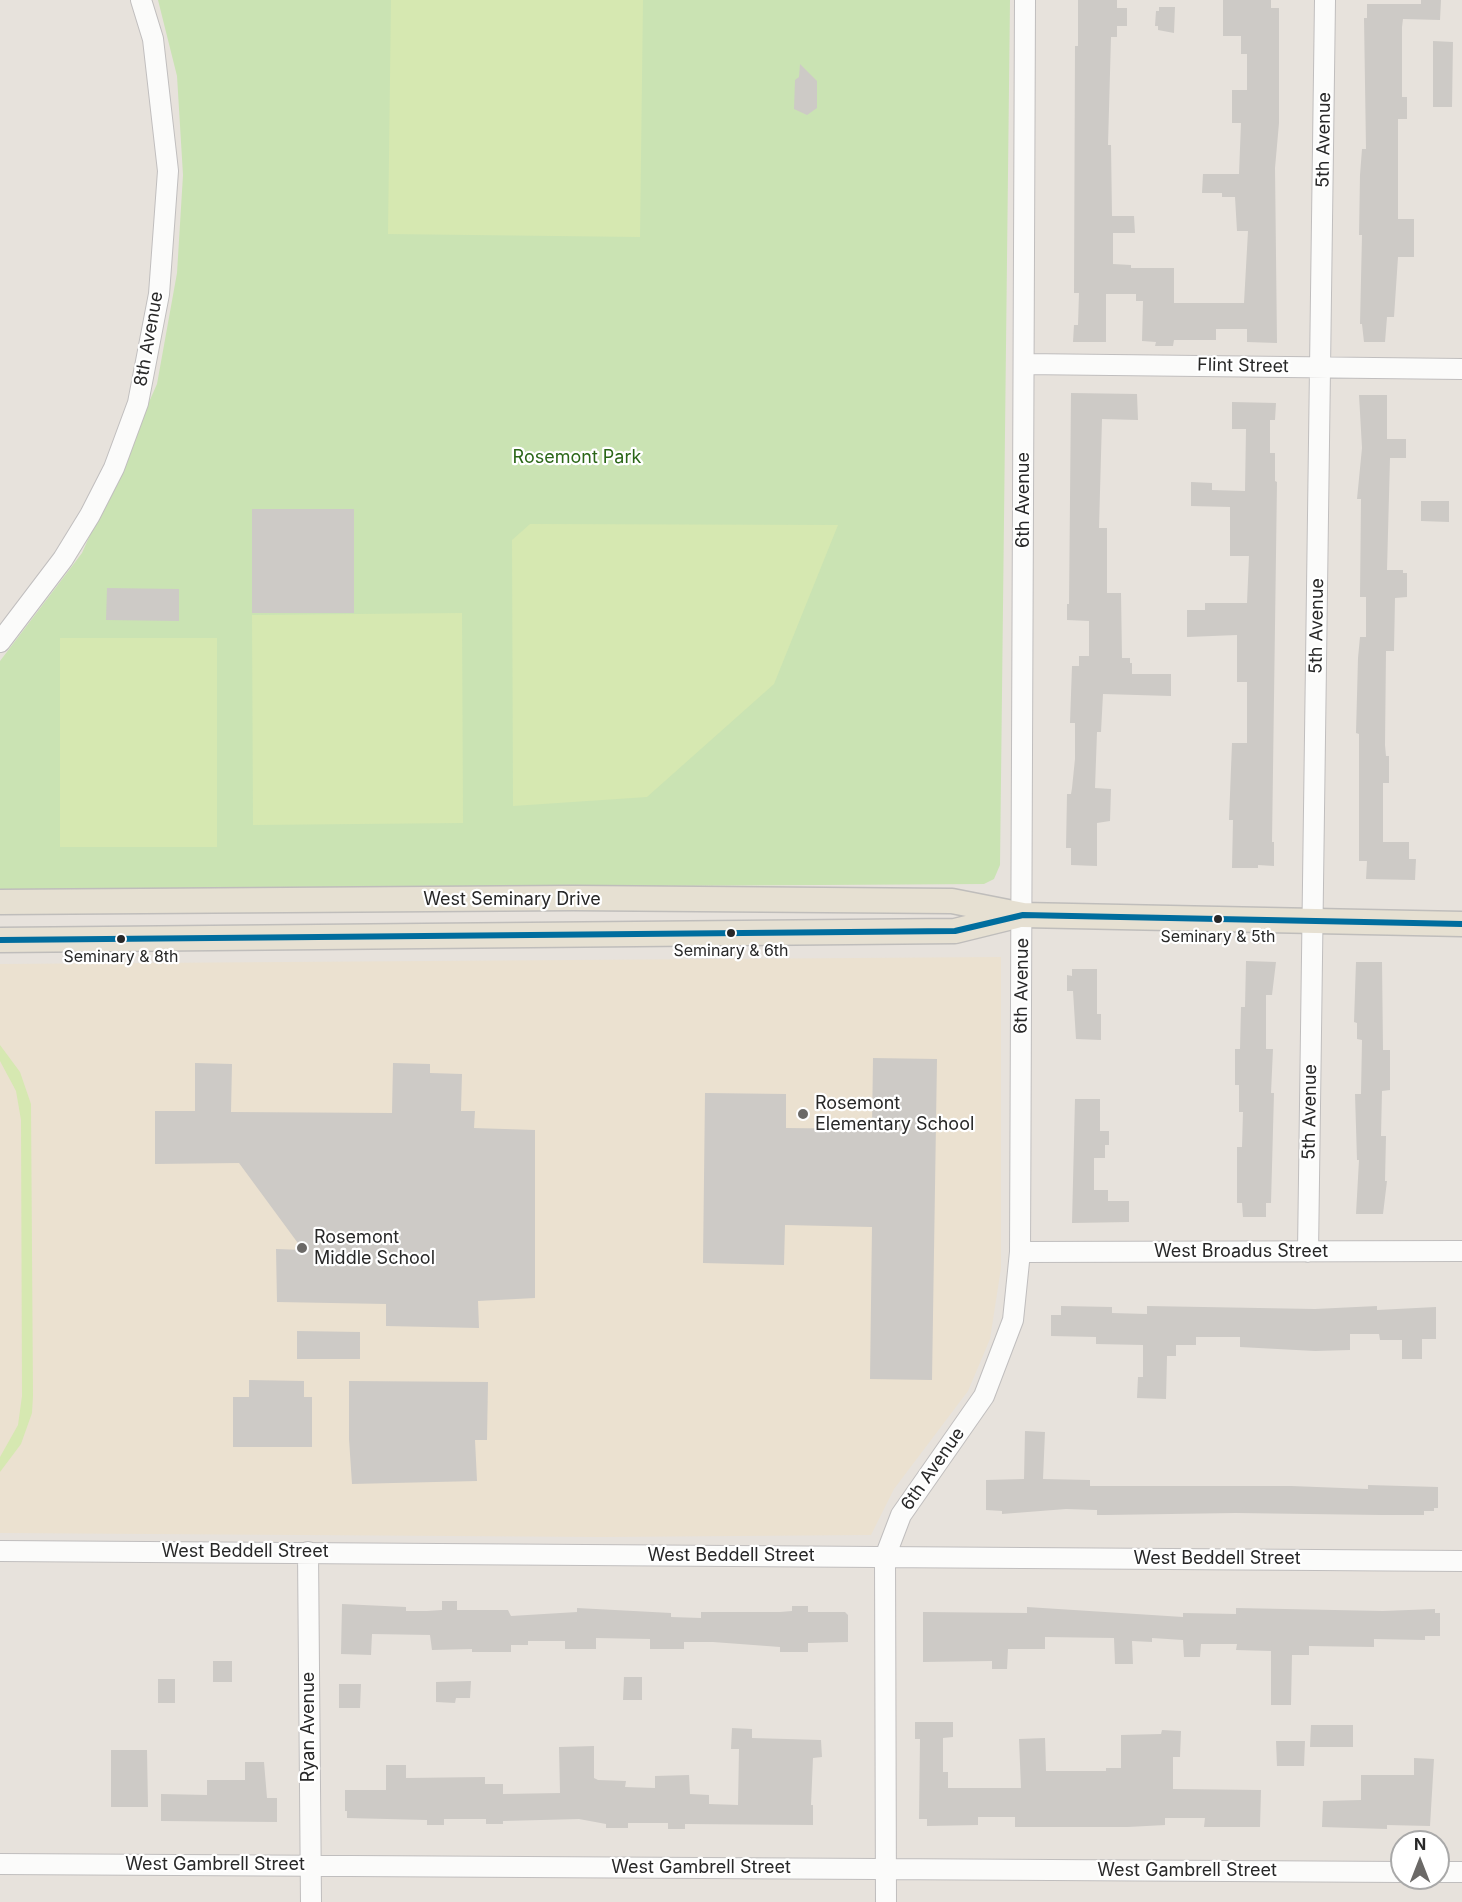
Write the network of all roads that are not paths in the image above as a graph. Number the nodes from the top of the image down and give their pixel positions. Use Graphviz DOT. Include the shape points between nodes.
graph roads {
  1 [pos="141,0"];
  2 [pos="1026,0"];
  3 [pos="1326,0"];
  4 [pos="1024,364"];
  5 [pos="1320,367"];
  6 [pos="1462,369"];
  7 [pos="0,642"];
  8 [pos="573,898"];
  9 [pos="120,901"];
  10 [pos="0,902"];
  11 [pos="1023,915"];
  12 [pos="1313,922"];
  13 [pos="1462,924"];
  14 [pos="573,934"];
  15 [pos="118,939"];
  16 [pos="0,940"];
  17 [pos="1308,1251"];
  18 [pos="1462,1251"];
  19 [pos="1020,1252"];
  20 [pos="0,1551"];
  21 [pos="308,1552"];
  22 [pos="885,1557"];
  23 [pos="1462,1561"];
  24 [pos="0,1864"];
  25 [pos="310,1866"];
  26 [pos="886,1869"];
  27 [pos="1390,1872"];
  28 [pos="310,1902"];
  29 [pos="886,1902"];
  1 -- 7 [label="street, 8th Avenue" via="153,39 168,171 159,294 138,403 114,468 90,515 63,559"];
  2 -- 4 [label="street, 6th Avenue"];
  3 -- 5 [label="street, 5th Avenue"];
  4 -- 5 [label="street, Flint Street"];
  4 -- 11 [label="street, 6th Avenue"];
  5 -- 6 [label="street, Flint Street"];
  5 -- 12 [label="street, 5th Avenue"];
  8 -- 9 [label="main road, West Seminary Drive"];
  8 -- 11 [label="main road, West Seminary Drive" via="952,901"];
  8 -- 14 [label="main road"];
  9 -- 10 [label="main road, West Seminary Drive"];
  9 -- 15 [label="main road"];
  11 -- 12 [label="main road, West Seminary Drive"];
  11 -- 14 [label="main road, West Seminary Drive" via="955,930"];
  11 -- 19 [label="street, 6th Avenue"];
  12 -- 13 [label="main road, West Seminary Drive"];
  12 -- 17 [label="street, 5th Avenue"];
  14 -- 15 [label="main road, West Seminary Drive"];
  15 -- 16 [label="main road, West Seminary Drive"];
  17 -- 18 [label="street, West Broadus Street"];
  17 -- 19 [label="street, West Broadus Street"];
  19 -- 22 [label="street, 6th Avenue" via="1013,1320 984,1396 901,1515"];
  20 -- 21 [label="street, West Beddell Street"];
  21 -- 22 [label="street, West Beddell Street"];
  21 -- 25 [label="street, Ryan Avenue"];
  22 -- 23 [label="street, West Beddell Street"];
  22 -- 26 [label="street, 6th Avenue"];
  24 -- 25 [label="street, West Gambrell Street"];
  25 -- 26 [label="street, West Gambrell Street"];
  25 -- 28 [label="street, Ryan Avenue"];
  26 -- 27 [label="street, West Gambrell Street"];
  26 -- 29 [label="street, 6th Avenue"];
}
